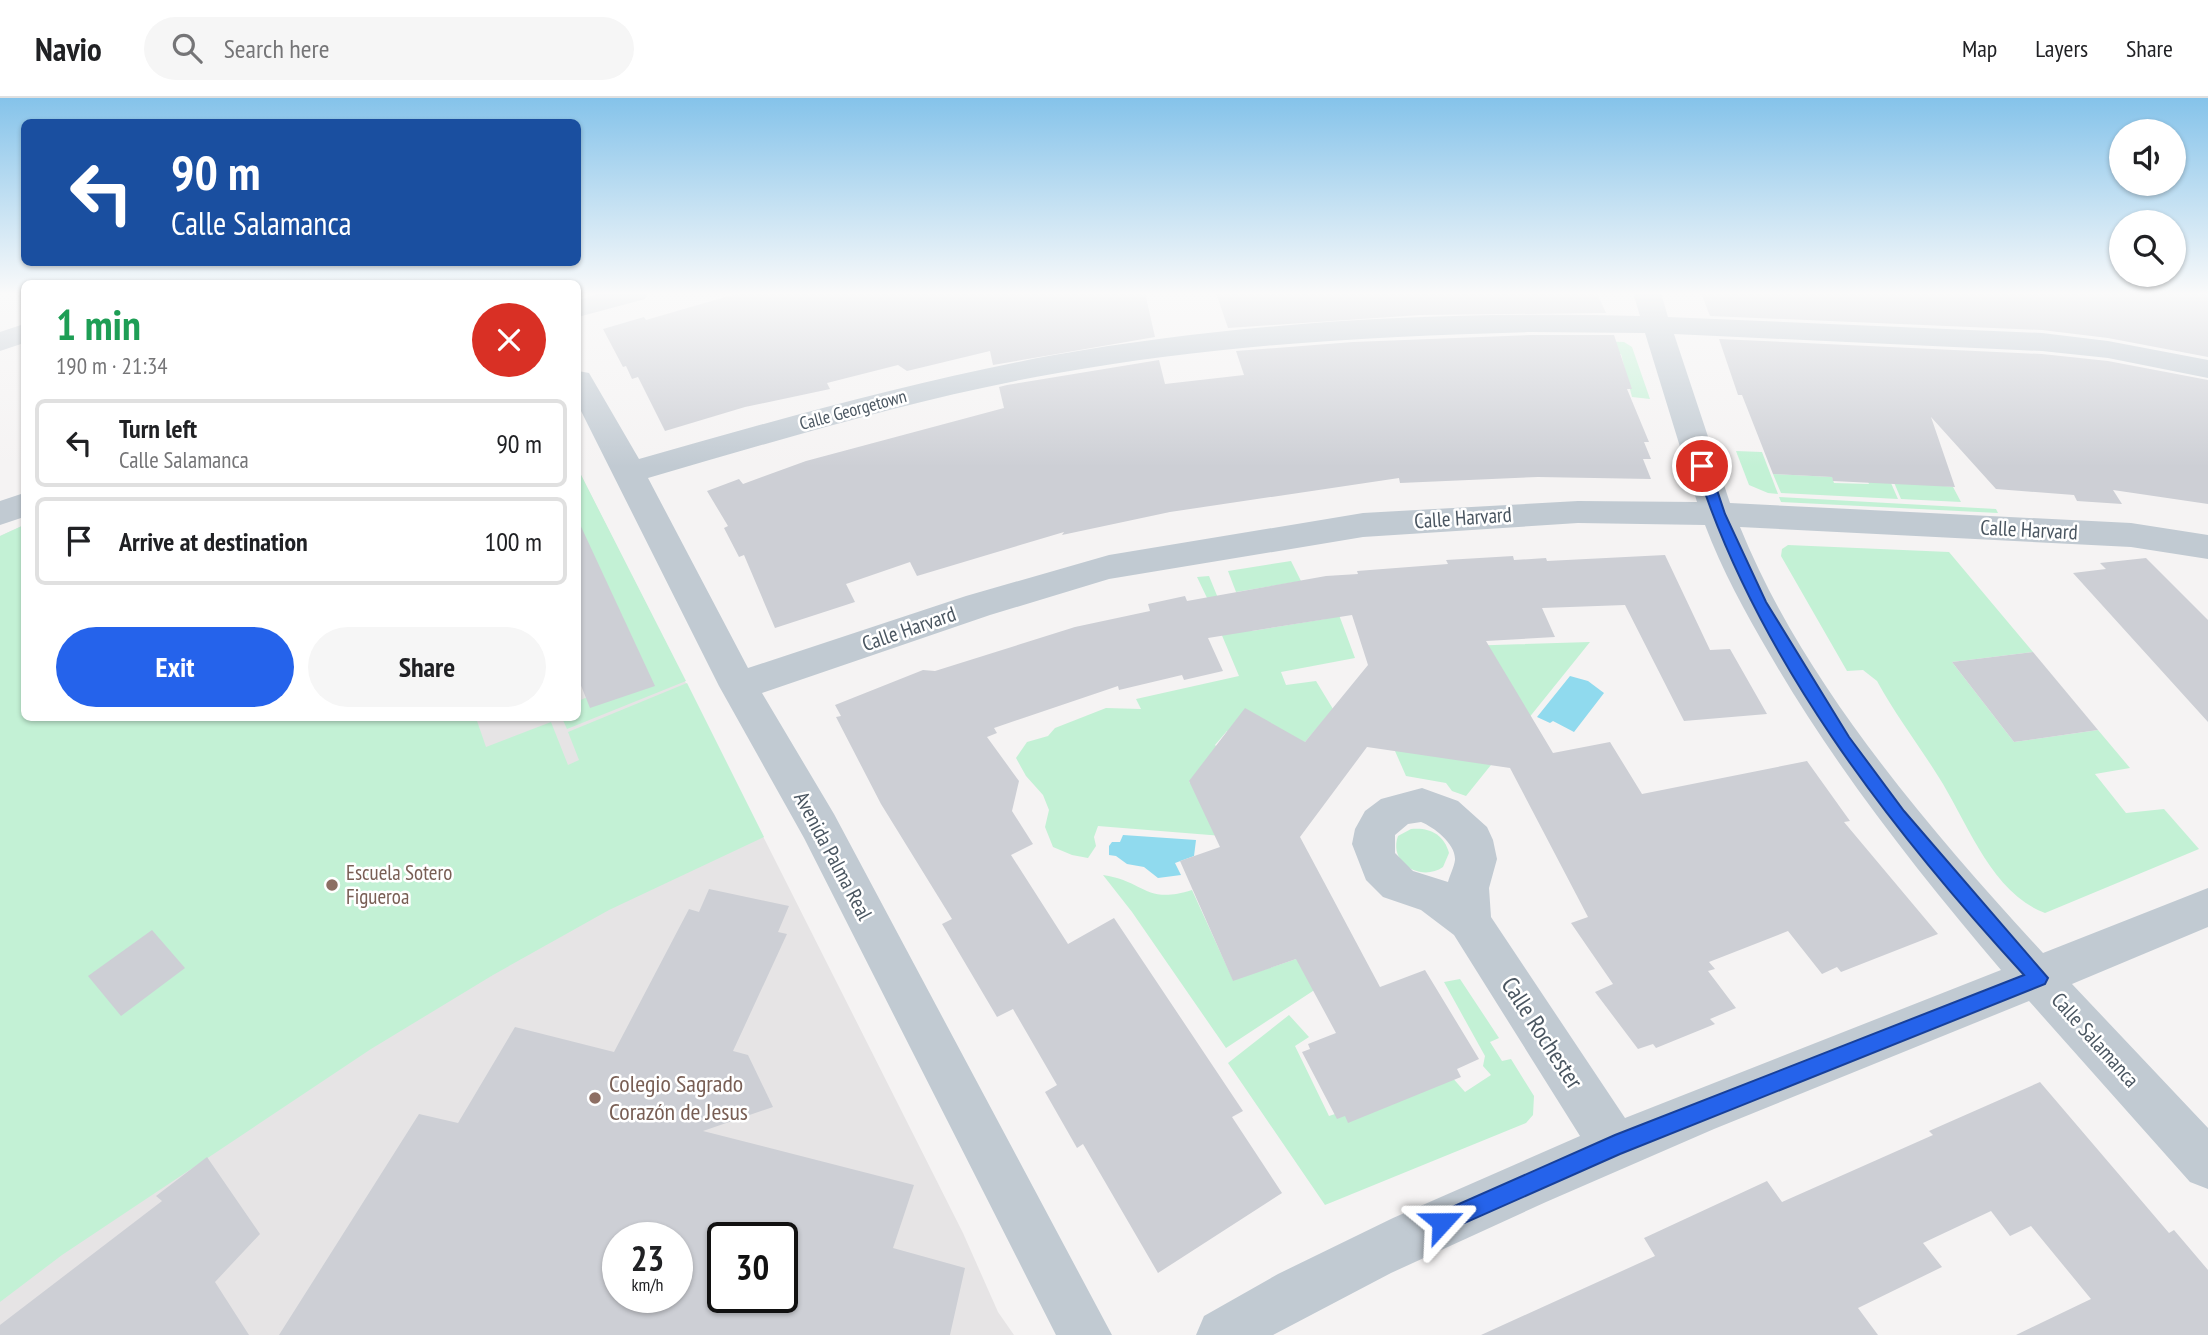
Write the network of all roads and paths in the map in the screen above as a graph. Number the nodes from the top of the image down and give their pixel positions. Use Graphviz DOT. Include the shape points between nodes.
graph roads {
  1 [pos="1145,351"];
  2 [pos="1665,351"];
  3 [pos="2106,351"];
  4 [pos="2208,369"];
  5 [pos="581,385"];
  6 [pos="630,472"];
  7 [pos="21,505"];
  8 [pos="0,513"];
  9 [pos="1718,514"];
  10 [pos="2208,547"];
  11 [pos="738,686"];
  12 [pos="2208,907"];
  13 [pos="1469,921"];
  14 [pos="2038,978"];
  15 [pos="1615,1146"];
  16 [pos="2208,1164"];
  17 [pos="1085,1335"];
  18 [pos="1223,1335"];
  1 -- 6 [label="street, Calle Georgetown" via="898,396"];
  2 -- 9 [label="street, Calle Salamanca"];
  3 -- 4 [label="street, Calle Georgetown"];
  5 -- 6 [label="street, Avenida Palma Real"];
  6 -- 11 [label="street, Avenida Palma Real"];
  7 -- 8 [label="street"];
  9 -- 10 [label="street, Calle Harvard" via="2131,535"];
  9 -- 11 [label="street, Calle Harvard" via="1578,512 1363,524 1219,547 1109,567 979,605"];
  9 -- 14 [label="street, Calle Salamanca" via="1759,604 1843,741 1975,910"];
  11 -- 17 [label="street, Avenida Palma Real" via="819,826"];
  12 -- 14 [label="street"];
  13 -- 15 [label="street, Calle Rochester"];
  14 -- 15 [label="street"];
  14 -- 16 [label="street, Calle Salamanca"];
  15 -- 18 [label="street" via="1442,1222 1265,1308"];
}
